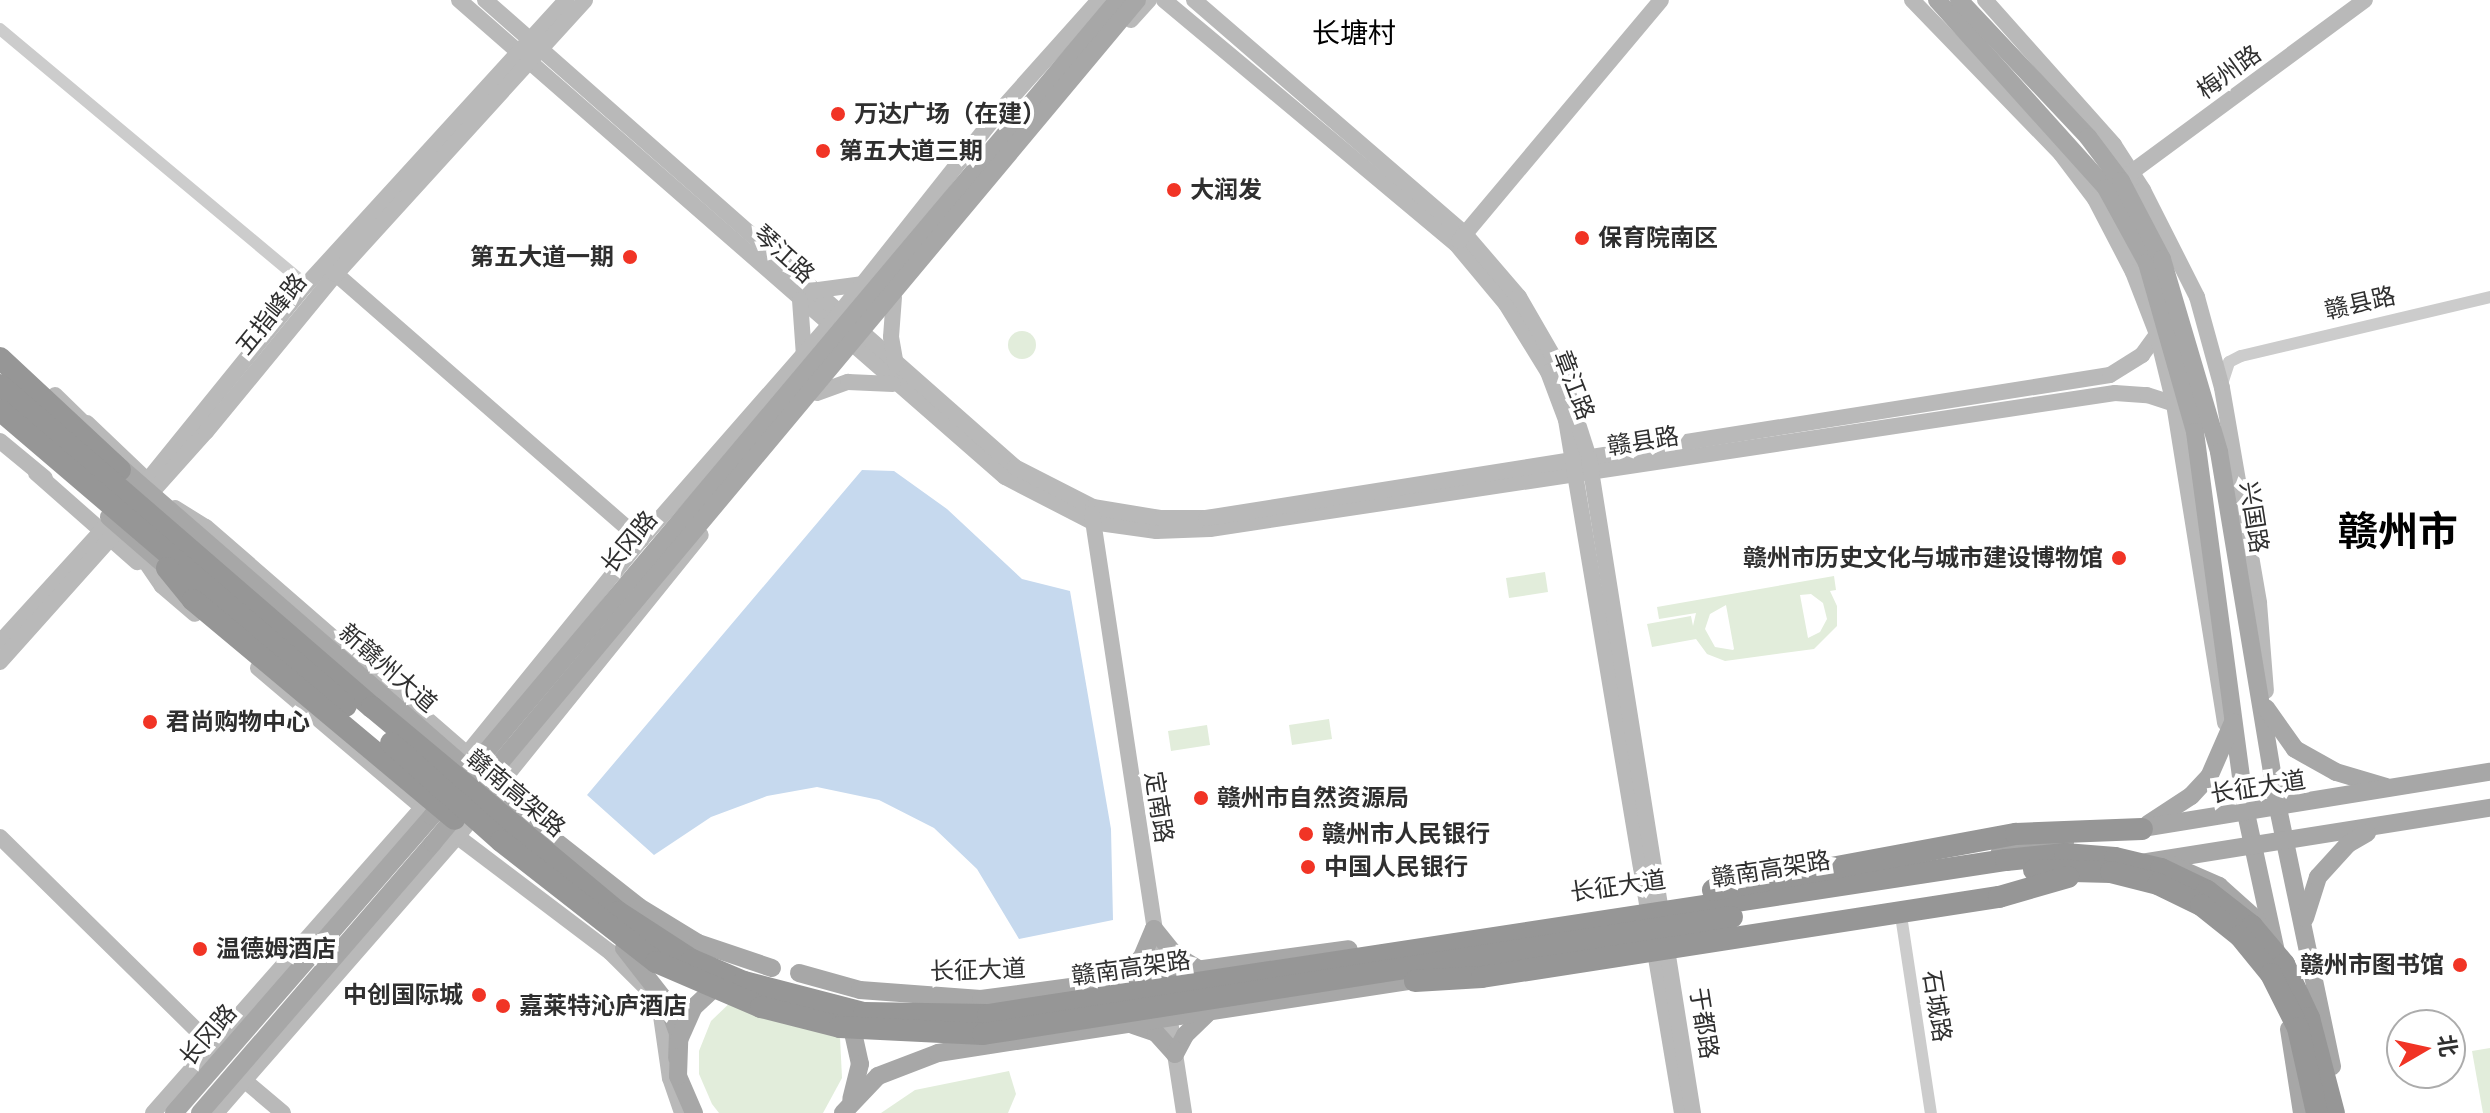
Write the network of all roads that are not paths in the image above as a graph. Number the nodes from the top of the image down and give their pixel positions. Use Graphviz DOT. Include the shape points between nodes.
graph roads {
  1 [pos="459,0"];
  2 [pos="485,0"];
  3 [pos="566,0"];
  4 [pos="585,0"];
  5 [pos="1099,0"];
  6 [pos="1118,0"];
  7 [pos="1137,0"];
  8 [pos="1149,0"];
  9 [pos="1164,0"];
  10 [pos="1194,0"];
  11 [pos="1661,0"];
  12 [pos="1912,0"];
  13 [pos="1937,0"];
  14 [pos="1959,0"];
  15 [pos="1985,0"];
  16 [pos="2365,0"];
  17 [pos="0,29"];
  18 [pos="532,49"];
  19 [pos="2127,176"];
  20 [pos="1460,239"];
  21 [pos="336,274"];
  22 [pos="862,284"];
  23 [pos="306,285"];
  24 [pos="805,295"];
  25 [pos="894,297"];
  26 [pos="2490,297"];
  27 [pos="2162,310"];
  28 [pos="846,332"];
  29 [pos="2157,334"];
  30 [pos="2210,341"];
  31 [pos="0,348"];
  32 [pos="804,356"];
  33 [pos="2241,356"];
  34 [pos="0,360"];
  35 [pos="896,365"];
  36 [pos="0,385"];
  37 [pos="897,385"];
  38 [pos="2222,388"];
  39 [pos="817,393"];
  40 [pos="2174,404"];
  41 [pos="0,410"];
  42 [pos="0,419"];
  43 [pos="2193,421"];
  44 [pos="0,441"];
  45 [pos="1582,467"];
  46 [pos="149,488"];
  47 [pos="1092,515"];
  48 [pos="112,528"];
  49 [pos="641,540"];
  50 [pos="164,577"];
  51 [pos="0,642"];
  52 [pos="0,662"];
  53 [pos="2256,683"];
  54 [pos="2233,687"];
  55 [pos="2268,712"];
  56 [pos="2228,740"];
  57 [pos="2490,772"];
  58 [pos="481,776"];
  59 [pos="2391,789"];
  60 [pos="2278,808"];
  61 [pos="2490,808"];
  62 [pos="2246,813"];
  63 [pos="445,814"];
  64 [pos="2390,825"];
  65 [pos="2142,829"];
  66 [pos="0,837"];
  67 [pos="2285,840"];
  68 [pos="2251,844"];
  69 [pos="2151,861"];
  70 [pos="2069,877"];
  71 [pos="1654,905"];
  72 [pos="1899,905"];
  73 [pos="1154,929"];
  74 [pos="618,935"];
  75 [pos="1660,941"];
  76 [pos="2275,944"];
  77 [pos="1450,946"];
  78 [pos="2308,953"];
  79 [pos="772,968"];
  80 [pos="1200,970"];
  81 [pos="799,973"];
  82 [pos="1161,976"];
  83 [pos="1111,983"];
  84 [pos="1306,986"];
  85 [pos="1212,1011"];
  86 [pos="1170,1018"];
  87 [pos="1120,1025"];
  88 [pos="211,1044"];
  89 [pos="1175,1054"];
  90 [pos="677,1058"];
  91 [pos="244,1080"];
  92 [pos="844,1112"];
  93 [pos="153,1113"];
  94 [pos="174,1113"];
  95 [pos="200,1113"];
  96 [pos="216,1113"];
  97 [pos="283,1113"];
  98 [pos="682,1113"];
  99 [pos="694,1113"];
  100 [pos="1184,1113"];
  101 [pos="1682,1113"];
  102 [pos="1693,1113"];
  103 [pos="1931,1113"];
  104 [pos="2302,1113"];
  105 [pos="2317,1113"];
  106 [pos="2334,1113"];
  107 [pos="2341,1113"];
  1 -- 18 [label="street, 琴江路"];
  2 -- 18 [label="street, 琴江路"];
  3 -- 18 [label="street, 五指峰路"];
  4 -- 18 [label="street, 五指峰路"];
  5 -- 22 [label="street" via="998,113"];
  6 -- 28 [label="main road, 长冈路"];
  7 -- 28 [label="main road, 长冈路"];
  8 -- 25 [label="street"];
  9 -- 20 [label="street, 章江路"];
  10 -- 20 [label="street, 章江路"];
  11 -- 20 [label="street"];
  12 -- 29 [label="street" via="2061,154 2095,199"];
  13 -- 27 [label="main road, 兴国路" via="2106,188 2147,263"];
  14 -- 19 [label="main road, 兴国路"];
  15 -- 19 [label="street" via="2082,107"];
  16 -- 19 [label="street, 梅州路"];
  17 -- 23 [label="street"];
  18 -- 21 [label="street, 五指峰路"];
  18 -- 23 [label="street, 五指峰路"];
  18 -- 24 [label="street, 琴江路"];
  19 -- 30 [label="street" via="2176,250"];
  19 -- 53 [label="main road, 兴国路" via="2162,259 2207,400"];
  20 -- 45 [label="street, 章江路" via="1542,333 1560,368"];
  21 -- 46 [label="street, 五指峰路"];
  21 -- 49 [label="street"];
  22 -- 24 [label="street"];
  22 -- 28 [label="street"];
  23 -- 46 [label="street, 五指峰路"];
  24 -- 28 [label="street, 琴江路"];
  24 -- 32 [label="street"];
  25 -- 28 [label="street"];
  25 -- 35 [label="street" via="891,337"];
  26 -- 33 [label="street, 赣县路"];
  27 -- 29 [label="street"];
  27 -- 43 [label="main road, 兴国路"];
  28 -- 32 [label="street"];
  28 -- 35 [label="street, 琴江路"];
  28 -- 37 [label="street, 琴江路"];
  28 -- 39 [label="street"];
  28 -- 58 [label="main road, 长冈路"];
  29 -- 40 [label="street"];
  29 -- 45 [label="street, 赣县路" via="2142,355 2110,375"];
  30 -- 33 [label="street" via="2223,352"];
  30 -- 38 [label="street"];
  31 -- 46 [label="street"];
  32 -- 49 [label="street"];
  33 -- 38 [label="street" via="2229,362"];
  34 -- 46 [label="main road, 新赣州大道"];
  34 -- 58 [label="highway, bridge"];
  35 -- 47 [label="street, 琴江路" via="1015,467"];
  36 -- 58 [label="highway, 赣南高架路, bridge"];
  37 -- 39 [label="street" via="848,382"];
  37 -- 47 [label="street, 琴江路" via="1005,477"];
  38 -- 55 [label="street" via="2259,603"];
  39 -- 58 [label="street"];
  40 -- 43 [label="street, 赣县路"];
  40 -- 45 [label="street, 赣县路" via="2115,393"];
  40 -- 56 [label="street"];
  41 -- 74 [label="highway, 赣南高架路, bridge"];
  42 -- 48 [label="main road"];
  43 -- 54 [label="main road, 兴国路"];
  44 -- 48 [label="street"];
  45 -- 47 [label="street, 赣县路" via="1210,529 1156,531"];
  45 -- 71 [label="street, 章江路"];
  46 -- 48 [label="street, 五指峰路"];
  46 -- 58 [label="main road, 新赣州大道"];
  46 -- 58 [label="street" via="206,527"];
  47 -- 73 [label="street, 定南路"];
  48 -- 50 [label="main road"];
  48 -- 51 [label="street, 五指峰路"];
  48 -- 52 [label="street, 五指峰路"];
  49 -- 58 [label="street"];
  50 -- 63 [label="main road"];
  50 -- 74 [label="highway, bridge" via="482,842"];
  53 -- 55 [label="main road"];
  53 -- 60 [label="main road, 兴国路"];
  54 -- 56 [label="main road"];
  54 -- 62 [label="main road, 兴国路"];
  55 -- 59 [label="main road" via="2295,749 2336,772"];
  55 -- 60 [label="street"];
  56 -- 62 [label="street"];
  56 -- 65 [label="main road" via="2201,787"];
  57 -- 59 [label="main road, 长征大道"];
  58 -- 63 [label="main road, 长冈路"];
  58 -- 63 [label="street"];
  58 -- 77 [label="highway, 赣南高架路, bridge" via="618,912 692,960 744,982 864,1013 988,1015"];
  58 -- 79 [label="main road, 新赣州大道" via="667,926 706,946"];
  59 -- 60 [label="main road, 长征大道"];
  60 -- 62 [label="main road, 长征大道"];
  60 -- 67 [label="main road, 兴国路"];
  61 -- 64 [label="main road"];
  62 -- 65 [label="main road, 长征大道"];
  62 -- 68 [label="main road, 兴国路"];
  63 -- 88 [label="street"];
  63 -- 90 [label="main road" via="640,963 673,1017"];
  63 -- 91 [label="street"];
  63 -- 94 [label="main road, 长冈路"];
  63 -- 95 [label="main road, 长冈路"];
  63 -- 98 [label="street" via="610,952 650,993 666,1023 670,1078"];
  64 -- 67 [label="main road"];
  64 -- 78 [label="main road" via="2348,844 2318,877 2306,913"];
  65 -- 71 [label="main road, 长征大道"];
  65 -- 77 [label="highway, bridge" via="2016,834"];
  66 -- 88 [label="street"];
  67 -- 68 [label="main road"];
  67 -- 78 [label="main road, 兴国路"];
  68 -- 69 [label="main road"];
  68 -- 76 [label="main road, 兴国路"];
  69 -- 70 [label="main road"];
  69 -- 76 [label="main road" via="2178,866 2223,889"];
  70 -- 72 [label="main road"];
  70 -- 84 [label="highway, bridge" via="1999,897 1482,977"];
  71 -- 75 [label="street, 章江路"];
  71 -- 80 [label="main road, 长征大道"];
  72 -- 75 [label="main road"];
  72 -- 103 [label="street, 石城路"];
  73 -- 80 [label="main road" via="1175,955"];
  73 -- 82 [label="street, 定南路"];
  73 -- 83 [label="main road" via="1142,957"];
  74 -- 84 [label="highway, 赣南高架路, bridge" via="688,979 761,1007 884,1033 983,1034"];
  75 -- 85 [label="main road"];
  75 -- 101 [label="street, 于都路"];
  75 -- 102 [label="street, 于都路"];
  76 -- 104 [label="main road, 兴国路"];
  77 -- 106 [label="highway, 赣南高架路, bridge" via="2006,860 2065,854 2115,858 2161,869 2207,891 2252,926 2284,964 2309,1018"];
  78 -- 107 [label="main road, 兴国路"];
  79 -- 81 [label="main road, 长征大道"];
  79 -- 90 [label="main road" via="736,973 705,993 685,1022"];
  80 -- 82 [label="main road, 长征大道"];
  81 -- 83 [label="main road, 长征大道" via="860,990 944,998 981,999"];
  81 -- 92 [label="main road" via="833,995 855,1031 858,1080"];
  82 -- 83 [label="main road, 长征大道"];
  82 -- 86 [label="street, 定南路"];
  84 -- 105 [label="highway, 赣南高架路, bridge" via="2006,870 2111,872 2158,884 2201,905 2240,936 2271,974 2298,1028"];
  85 -- 86 [label="main road"];
  85 -- 89 [label="main road" via="1192,1027"];
  86 -- 87 [label="main road"];
  86 -- 89 [label="street, 定南路"];
  87 -- 89 [label="main road" via="1150,1030"];
  87 -- 92 [label="main road" via="924,1056 878,1076"];
  88 -- 93 [label="street"];
  89 -- 100 [label="street, 定南路"];
  90 -- 99 [label="main road" via="683,1093"];
  91 -- 96 [label="street"];
  91 -- 97 [label="street"];
}
